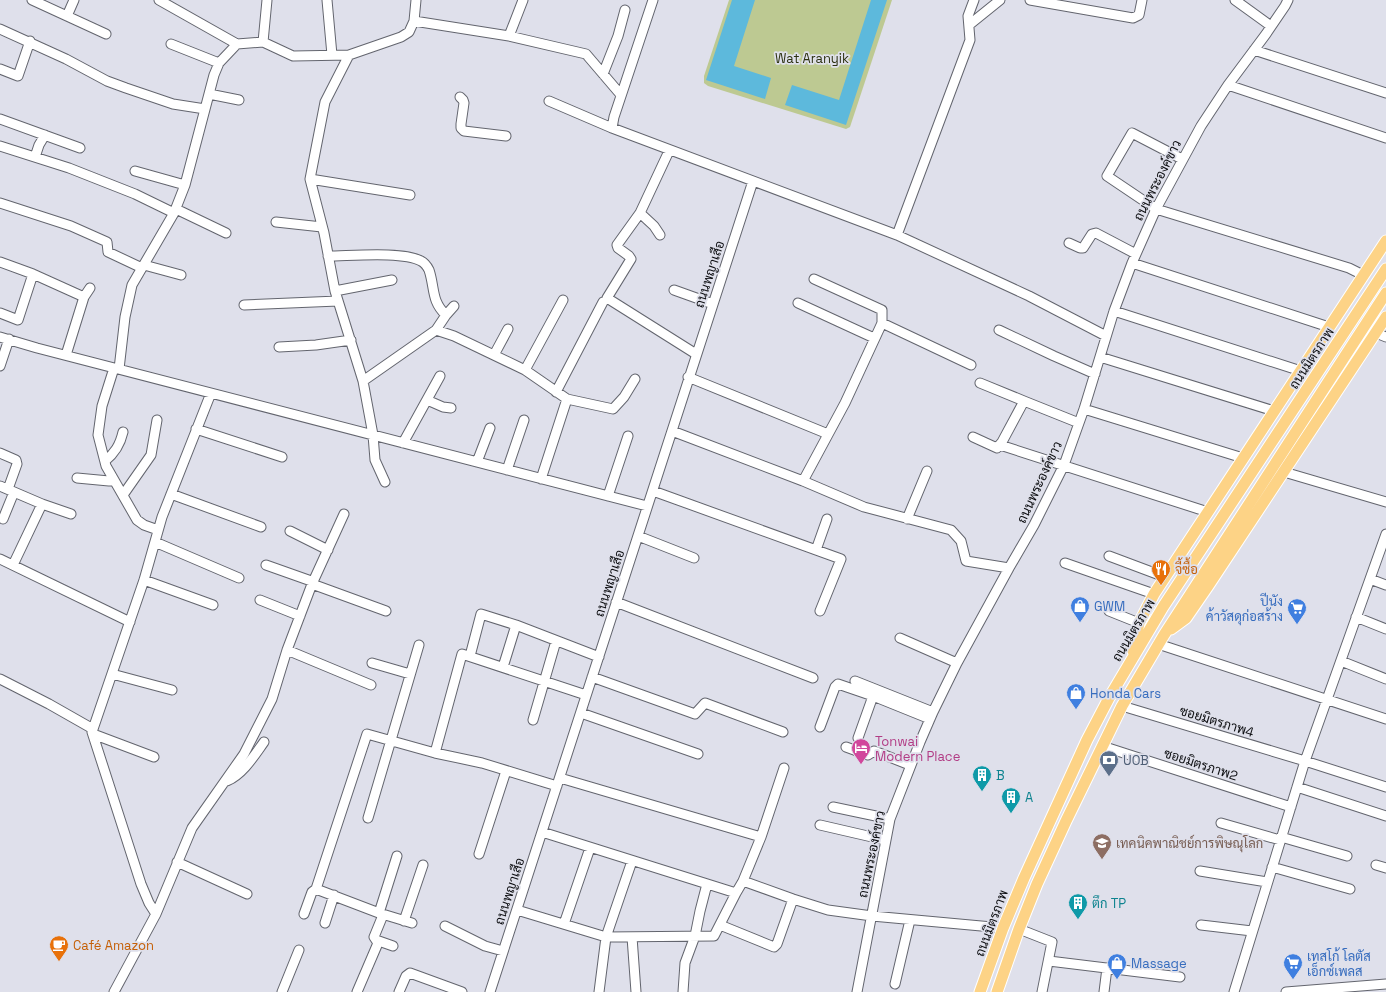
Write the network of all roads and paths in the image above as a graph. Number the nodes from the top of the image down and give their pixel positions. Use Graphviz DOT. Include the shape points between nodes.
graph roads {
  1 [pos="32,0"];
  2 [pos="74,0"];
  3 [pos="159,0"];
  4 [pos="267,0"];
  5 [pos="327,0"];
  6 [pos="416,0"];
  7 [pos="522,0"];
  8 [pos="653,0"];
  9 [pos="974,0"];
  10 [pos="1000,0"];
  11 [pos="1030,0"];
  12 [pos="1142,0"];
  13 [pos="1235,0"];
  14 [pos="1288,0"];
  15 [pos="625,10"];
  16 [pos="66,16"];
  17 [pos="414,21"];
  18 [pos="969,25"];
  19 [pos="1271,26"];
  20 [pos="0,29"];
  21 [pos="106,34"];
  22 [pos="509,36"];
  23 [pos="30,41"];
  24 [pos="263,42"];
  25 [pos="171,44"];
  26 [pos="237,44"];
  27 [pos="1254,50"];
  28 [pos="332,55"];
  29 [pos="349,55"];
  30 [pos="219,63"];
  31 [pos="0,69"];
  32 [pos="603,74"];
  33 [pos="1228,85"];
  34 [pos="1386,93"];
  35 [pos="209,94"];
  36 [pos="621,95"];
  37 [pos="460,97"];
  38 [pos="239,100"];
  39 [pos="548,102"];
  40 [pos="205,109"];
  41 [pos="0,119"];
  42 [pos="612,128"];
  43 [pos="45,135"];
  44 [pos="506,136"];
  45 [pos="1386,138"];
  46 [pos="0,146"];
  47 [pos="80,148"];
  48 [pos="669,151"];
  49 [pos="35,157"];
  50 [pos="1182,159"];
  51 [pos="135,171"];
  52 [pos="310,179"];
  53 [pos="753,181"];
  54 [pos="185,184"];
  55 [pos="410,195"];
  56 [pos="0,203"];
  57 [pos="1156,209"];
  58 [pos="175,211"];
  59 [pos="640,213"];
  60 [pos="276,222"];
  61 [pos="322,227"];
  62 [pos="226,233"];
  63 [pos="660,235"];
  64 [pos="897,235"];
  65 [pos="1069,243"];
  66 [pos="1384,243"];
  67 [pos="328,256"];
  68 [pos="1134,258"];
  69 [pos="0,262"];
  70 [pos="143,266"];
  71 [pos="1386,269"];
  72 [pos="33,274"];
  73 [pos="181,275"];
  74 [pos="1363,275"];
  75 [pos="814,279"];
  76 [pos="392,280"];
  77 [pos="1375,286"];
  78 [pos="90,288"];
  79 [pos="674,290"];
  80 [pos="336,291"];
  81 [pos="1385,295"];
  82 [pos="84,297"];
  83 [pos="563,300"];
  84 [pos="338,301"];
  85 [pos="603,302"];
  86 [pos="798,303"];
  87 [pos="713,304"];
  88 [pos="244,305"];
  89 [pos="454,306"];
  90 [pos="1114,311"];
  91 [pos="0,313"];
  92 [pos="446,315"];
  93 [pos="1386,317"];
  94 [pos="882,323"];
  95 [pos="1330,327"];
  96 [pos="508,329"];
  97 [pos="436,330"];
  98 [pos="999,330"];
  99 [pos="1381,335"];
  100 [pos="1106,336"];
  101 [pos="4,338"];
  102 [pos="874,338"];
  103 [pos="351,340"];
  104 [pos="279,347"];
  105 [pos="696,354"];
  106 [pos="66,355"];
  107 [pos="494,355"];
  108 [pos="1100,357"];
  109 [pos="971,365"];
  110 [pos="0,366"];
  111 [pos="116,368"];
  112 [pos="525,370"];
  113 [pos="1301,371"];
  114 [pos="1095,374"];
  115 [pos="1317,375"];
  116 [pos="440,376"];
  117 [pos="688,378"];
  118 [pos="635,380"];
  119 [pos="362,381"];
  120 [pos="980,383"];
  121 [pos="1328,383"];
  122 [pos="556,392"];
  123 [pos="211,393"];
  124 [pos="567,399"];
  125 [pos="427,400"];
  126 [pos="1024,401"];
  127 [pos="451,408"];
  128 [pos="1084,409"];
  129 [pos="1276,409"];
  130 [pos="157,420"];
  131 [pos="524,420"];
  132 [pos="1079,423"];
  133 [pos="490,428"];
  134 [pos="196,429"];
  135 [pos="1312,429"];
  136 [pos="672,431"];
  137 [pos="123,432"];
  138 [pos="828,434"];
  139 [pos="373,435"];
  140 [pos="628,436"];
  141 [pos="973,436"];
  142 [pos="403,443"];
  143 [pos="1000,445"];
  144 [pos="0,453"];
  145 [pos="282,457"];
  146 [pos="1243,458"];
  147 [pos="105,461"];
  148 [pos="477,462"];
  149 [pos="1064,465"];
  150 [pos="507,470"];
  151 [pos="927,471"];
  152 [pos="1284,472"];
  153 [pos="77,478"];
  154 [pos="541,479"];
  155 [pos="114,480"];
  156 [pos="385,482"];
  157 [pos="803,482"];
  158 [pos="7,489"];
  159 [pos="653,491"];
  160 [pos="171,494"];
  161 [pos="123,495"];
  162 [pos="608,496"];
  163 [pos="1386,502"];
  164 [pos="42,504"];
  165 [pos="647,506"];
  166 [pos="1208,512"];
  167 [pos="71,514"];
  168 [pos="344,514"];
  169 [pos="3,519"];
  170 [pos="827,519"];
  171 [pos="907,519"];
  172 [pos="261,527"];
  173 [pos="158,530"];
  174 [pos="290,531"];
  175 [pos="1386,534"];
  176 [pos="638,536"];
  177 [pos="155,542"];
  178 [pos="328,550"];
  179 [pos="816,550"];
  180 [pos="1109,556"];
  181 [pos="694,558"];
  182 [pos="0,559"];
  183 [pos="1065,563"];
  184 [pos="13,565"];
  185 [pos="266,565"];
  186 [pos="1009,568"];
  187 [pos="1165,577"];
  188 [pos="239,578"];
  189 [pos="1370,579"];
  190 [pos="144,580"];
  191 [pos="313,583"];
  192 [pos="1386,585"];
  193 [pos="1154,594"];
  194 [pos="260,600"];
  195 [pos="616,602"];
  196 [pos="213,605"];
  197 [pos="386,611"];
  198 [pos="820,611"];
  199 [pos="1109,611"];
  200 [pos="300,616"];
  201 [pos="1356,617"];
  202 [pos="130,622"];
  203 [pos="1139,623"];
  204 [pos="516,625"];
  205 [pos="1386,629"];
  206 [pos="900,638"];
  207 [pos="1161,640"];
  208 [pos="556,641"];
  209 [pos="419,645"];
  210 [pos="287,650"];
  211 [pos="470,656"];
  212 [pos="598,657"];
  213 [pos="1130,661"];
  214 [pos="1341,661"];
  215 [pos="372,663"];
  216 [pos="957,663"];
  217 [pos="503,667"];
  218 [pos="112,674"];
  219 [pos="410,674"];
  220 [pos="592,677"];
  221 [pos="813,678"];
  222 [pos="0,679"];
  223 [pos="1386,679"];
  224 [pos="544,681"];
  225 [pos="856,681"];
  226 [pos="370,685"];
  227 [pos="172,690"];
  228 [pos="586,694"];
  229 [pos="873,696"];
  230 [pos="1327,700"];
  231 [pos="1122,706"];
  232 [pos="580,713"];
  233 [pos="931,716"];
  234 [pos="1386,719"];
  235 [pos="533,720"];
  236 [pos="820,727"];
  237 [pos="93,732"];
  238 [pos="783,732"];
  239 [pos="858,738"];
  240 [pos="391,741"];
  241 [pos="264,742"];
  242 [pos="1102,746"];
  243 [pos="846,747"];
  244 [pos="436,753"];
  245 [pos="698,754"];
  246 [pos="154,757"];
  247 [pos="1305,761"];
  248 [pos="910,765"];
  249 [pos="784,768"];
  250 [pos="506,772"];
  251 [pos="558,782"];
  252 [pos="224,783"];
  253 [pos="1297,787"];
  254 [pos="1386,787"];
  255 [pos="833,807"];
  256 [pos="1291,807"];
  257 [pos="1386,816"];
  258 [pos="368,818"];
  259 [pos="890,819"];
  260 [pos="1220,823"];
  261 [pos="820,825"];
  262 [pos="542,832"];
  263 [pos="761,838"];
  264 [pos="1281,838"];
  265 [pos="885,840"];
  266 [pos="590,848"];
  267 [pos="479,854"];
  268 [pos="397,856"];
  269 [pos="1347,856"];
  270 [pos="632,861"];
  271 [pos="177,862"];
  272 [pos="1376,865"];
  273 [pos="423,866"];
  274 [pos="1272,867"];
  275 [pos="1386,868"];
  276 [pos="1200,870"];
  277 [pos="743,880"];
  278 [pos="1267,882"];
  279 [pos="707,884"];
  280 [pos="316,889"];
  281 [pos="1350,889"];
  282 [pos="736,893"];
  283 [pos="247,894"];
  284 [pos="334,895"];
  285 [pos="793,899"];
  286 [pos="517,910"];
  287 [pos="156,914"];
  288 [pos="304,914"];
  289 [pos="381,914"];
  290 [pos="872,916"];
  291 [pos="910,920"];
  292 [pos="325,923"];
  293 [pos="564,924"];
  294 [pos="720,925"];
  295 [pos="445,926"];
  296 [pos="1201,926"];
  297 [pos="1004,928"];
  298 [pos="1019,928"];
  299 [pos="1252,930"];
  300 [pos="695,936"];
  301 [pos="606,937"];
  302 [pos="632,937"];
  303 [pos="376,940"];
  304 [pos="393,946"];
  305 [pos="298,950"];
  306 [pos="503,951"];
  307 [pos="1049,961"];
  308 [pos="1107,968"];
  309 [pos="1180,977"];
  310 [pos="895,984"];
  311 [pos="1386,984"];
  312 [pos="114,992"];
  313 [pos="282,992"];
  314 [pos="357,992"];
  315 [pos="399,992"];
  316 [pos="462,992"];
  317 [pos="490,992"];
  318 [pos="599,992"];
  319 [pos="636,992"];
  320 [pos="683,992"];
  321 [pos="857,992"];
  322 [pos="980,992"];
  323 [pos="997,992"];
  324 [pos="1042,992"];
  325 [pos="1104,992"];
  326 [pos="1234,992"];
  327 [pos="1286,992"];
  1 -- 16 [label="street"];
  2 -- 16 [label="street"];
  3 -- 26 [label="street"];
  4 -- 24 [label="street"];
  5 -- 28 [label="street"];
  6 -- 17 [label="street"];
  7 -- 22 [label="street"];
  8 -- 36 [label="street"];
  9 -- 18 [label="street" via="968,16"];
  10 -- 18 [label="street"];
  11 -- 12 [label="street" via="1133,18 1139,15"];
  13 -- 19 [label="street"];
  14 -- 19 [label="street, ถนนพระองค์ขาว"];
  15 -- 32 [label="street"];
  16 -- 21 [label="street"];
  17 -- 22 [label="street"];
  17 -- 29 [label="street" via="409,32 400,38"];
  18 -- 64 [label="street" via="970,40"];
  19 -- 27 [label="street, ถนนพระองค์ขาว"];
  20 -- 23 [label="street"];
  22 -- 32 [label="street" via="586,54"];
  23 -- 31 [label="street" via="18,76"];
  23 -- 40 [label="street" via="107,81 173,104"];
  24 -- 26 [label="street"];
  24 -- 28 [label="street" via="293,56"];
  25 -- 30 [label="street"];
  26 -- 30 [label="street"];
  27 -- 33 [label="street, ถนนพระองค์ขาว"];
  27 -- 34 [label="street"];
  28 -- 29 [label="street"];
  29 -- 52 [label="street" via="325,102"];
  30 -- 35 [label="street"];
  32 -- 36 [label="street"];
  33 -- 45 [label="street"];
  33 -- 50 [label="street, ถนนพระองค์ขาว"];
  35 -- 38 [label="street"];
  35 -- 40 [label="street"];
  36 -- 42 [label="street"];
  37 -- 44 [label="street" via="464,103 460,124 464,131"];
  39 -- 42 [label="street"];
  40 -- 54 [label="street"];
  41 -- 43 [label="street"];
  42 -- 48 [label="street"];
  43 -- 47 [label="street"];
  43 -- 49 [label="street"];
  46 -- 49 [label="street"];
  48 -- 53 [label="street"];
  48 -- 59 [label="street"];
  49 -- 58 [label="street" via="108,183"];
  50 -- 57 [label="street, ถนนพระองค์ขาว"];
  50 -- 57 [label="street" via="1132,133 1107,176"];
  51 -- 54 [label="street"];
  52 -- 55 [label="street"];
  52 -- 61 [label="street"];
  53 -- 64 [label="street"];
  53 -- 87 [label="street, ถนนพญาเสือ"];
  54 -- 58 [label="street"];
  56 -- 70 [label="street" via="70,226 106,242 108,252"];
  57 -- 68 [label="street, ถนนพระองค์ขาว"];
  57 -- 74 [label="street" via="1348,268"];
  58 -- 62 [label="street"];
  58 -- 70 [label="street"];
  59 -- 63 [label="street"];
  59 -- 105 [label="street" via="617,245 631,259 607,298"];
  60 -- 61 [label="street"];
  61 -- 67 [label="street"];
  64 -- 100 [label="street" via="1029,296"];
  65 -- 68 [label="street" via="1083,248 1091,235 1096,233"];
  66 -- 74 [label="main road"];
  66 -- 77 [label="main road"];
  67 -- 80 [label="street"];
  67 -- 92 [label="street" via="400,255 419,260 429,271 436,302"];
  68 -- 90 [label="street, ถนนพระองค์ขาว"];
  68 -- 95 [label="street"];
  69 -- 72 [label="street"];
  70 -- 73 [label="street"];
  70 -- 111 [label="street" via="132,285"];
  71 -- 77 [label="main road, ถนนมิตรภาพ"];
  72 -- 82 [label="street"];
  72 -- 91 [label="street" via="18,320"];
  74 -- 95 [label="main road"];
  75 -- 94 [label="street" via="882,310"];
  76 -- 80 [label="street"];
  77 -- 81 [label="main road"];
  77 -- 115 [label="main road, ถนนมิตรภาพ"];
  78 -- 82 [label="street"];
  79 -- 87 [label="street"];
  80 -- 84 [label="street"];
  81 -- 121 [label="main road, ถนนมิตรภาพ"];
  82 -- 106 [label="street"];
  83 -- 112 [label="street"];
  84 -- 88 [label="street"];
  84 -- 103 [label="street"];
  85 -- 122 [label="street"];
  86 -- 102 [label="street"];
  87 -- 105 [label="street, ถนนพญาเสือ"];
  89 -- 92 [label="street"];
  90 -- 100 [label="street, ถนนพระองค์ขาว"];
  90 -- 113 [label="street"];
  92 -- 97 [label="street"];
  93 -- 99 [label="main road"];
  94 -- 102 [label="street"];
  94 -- 109 [label="street"];
  95 -- 113 [label="main road"];
  96 -- 107 [label="street"];
  97 -- 107 [label="street"];
  97 -- 119 [label="street"];
  98 -- 114 [label="street"];
  99 -- 135 [label="main road"];
  100 -- 108 [label="street, ถนนพระองค์ขาว"];
  101 -- 106 [label="street"];
  101 -- 110 [label="street"];
  102 -- 138 [label="street"];
  103 -- 104 [label="street"];
  103 -- 119 [label="street"];
  105 -- 117 [label="street, ถนนพญาเสือ"];
  106 -- 111 [label="street"];
  107 -- 112 [label="street"];
  108 -- 114 [label="street, ถนนพระองค์ขาว"];
  108 -- 129 [label="street"];
  111 -- 123 [label="street"];
  111 -- 147 [label="street" via="102,406 98,435"];
  112 -- 122 [label="street"];
  113 -- 129 [label="main road"];
  114 -- 128 [label="street, ถนนพระองค์ขาว"];
  115 -- 129 [label="main road"];
  115 -- 213 [label="main road, ถนนมิตรภาพ"];
  116 -- 125 [label="street"];
  117 -- 136 [label="street, ถนนพญาเสือ"];
  117 -- 138 [label="street"];
  118 -- 124 [label="street" via="613,409"];
  119 -- 139 [label="street"];
  120 -- 126 [label="street"];
  121 -- 135 [label="main road"];
  121 -- 207 [label="main road, ถนนมิตรภาพ"];
  122 -- 124 [label="street"];
  123 -- 134 [label="street"];
  123 -- 139 [label="street"];
  124 -- 154 [label="street"];
  125 -- 127 [label="street"];
  125 -- 142 [label="street"];
  126 -- 132 [label="street"];
  126 -- 143 [label="street"];
  128 -- 132 [label="street, ถนนพระองค์ขาว"];
  128 -- 146 [label="street"];
  129 -- 146 [label="main road"];
  130 -- 161 [label="street" via="150,455"];
  131 -- 150 [label="street"];
  132 -- 149 [label="street, ถนนพระองค์ขาว"];
  133 -- 148 [label="street"];
  134 -- 145 [label="street"];
  134 -- 160 [label="street"];
  135 -- 152 [label="main road"];
  136 -- 157 [label="street"];
  136 -- 159 [label="street, ถนนพญาเสือ"];
  137 -- 147 [label="street" via="115,452"];
  138 -- 157 [label="street"];
  139 -- 142 [label="street"];
  139 -- 156 [label="street" via="375,460"];
  140 -- 162 [label="street"];
  141 -- 143 [label="street" via="994,447"];
  142 -- 148 [label="street"];
  143 -- 149 [label="street"];
  144 -- 158 [label="street" via="16,460 17,464"];
  146 -- 166 [label="main road"];
  147 -- 155 [label="street"];
  148 -- 150 [label="street"];
  149 -- 166 [label="street"];
  149 -- 186 [label="street, ถนนพระองค์ขาว"];
  150 -- 154 [label="street"];
  151 -- 171 [label="street"];
  152 -- 163 [label="street"];
  152 -- 207 [label="main road" via="1186,618"];
  153 -- 155 [label="street"];
  154 -- 162 [label="street"];
  155 -- 161 [label="street"];
  157 -- 171 [label="street" via="864,507"];
  158 -- 164 [label="street"];
  158 -- 169 [label="street"];
  159 -- 165 [label="street, ถนนพญาเสือ"];
  159 -- 179 [label="street"];
  160 -- 172 [label="street"];
  160 -- 173 [label="street"];
  161 -- 173 [label="street" via="137,520"];
  162 -- 165 [label="street"];
  164 -- 167 [label="street"];
  164 -- 184 [label="street"];
  165 -- 176 [label="street, ถนนพญาเสือ"];
  166 -- 187 [label="main road"];
  168 -- 178 [label="street"];
  170 -- 179 [label="street"];
  171 -- 186 [label="street" via="951,530 961,541 966,561"];
  173 -- 177 [label="street"];
  174 -- 178 [label="street"];
  175 -- 189 [label="street"];
  176 -- 181 [label="street"];
  176 -- 195 [label="street, ถนนพญาเสือ"];
  177 -- 188 [label="street"];
  177 -- 190 [label="street"];
  178 -- 191 [label="street"];
  179 -- 198 [label="street" via="841,559"];
  180 -- 187 [label="street"];
  182 -- 184 [label="street"];
  183 -- 193 [label="street"];
  184 -- 202 [label="street"];
  185 -- 191 [label="street"];
  186 -- 216 [label="street, ถนนพระองค์ขาว"];
  187 -- 193 [label="main road"];
  189 -- 192 [label="street"];
  189 -- 201 [label="street"];
  190 -- 196 [label="street"];
  190 -- 202 [label="street"];
  191 -- 197 [label="street"];
  191 -- 200 [label="street"];
  193 -- 203 [label="main road"];
  194 -- 200 [label="street"];
  195 -- 212 [label="street, ถนนพญาเสือ"];
  195 -- 221 [label="street"];
  199 -- 203 [label="street"];
  200 -- 210 [label="street"];
  201 -- 205 [label="street"];
  201 -- 214 [label="street"];
  202 -- 218 [label="street"];
  203 -- 213 [label="main road"];
  204 -- 208 [label="street"];
  204 -- 211 [label="street" via="481,614"];
  204 -- 217 [label="street"];
  206 -- 216 [label="street"];
  207 -- 230 [label="street"];
  207 -- 231 [label="main road, ถนนมิตรภาพ"];
  208 -- 212 [label="street"];
  208 -- 224 [label="street"];
  209 -- 219 [label="street"];
  210 -- 226 [label="street"];
  210 -- 252 [label="street" via="272,699 244,754"];
  211 -- 217 [label="street"];
  211 -- 244 [label="street" via="462,654"];
  212 -- 220 [label="street, ถนนพญาเสือ"];
  213 -- 297 [label="main road, ถนนมิตรภาพ" via="1087,740"];
  214 -- 223 [label="street"];
  214 -- 230 [label="street"];
  215 -- 219 [label="street"];
  216 -- 233 [label="street, ถนนพระองค์ขาว"];
  217 -- 224 [label="street"];
  218 -- 227 [label="street"];
  218 -- 237 [label="street"];
  219 -- 240 [label="street"];
  220 -- 228 [label="street, ถนนพญาเสือ"];
  220 -- 238 [label="street" via="695,714 705,703"];
  222 -- 237 [label="street" via="49,704"];
  224 -- 228 [label="street"];
  224 -- 235 [label="street"];
  225 -- 233 [label="street"];
  228 -- 232 [label="street, ถนนพญาเสือ"];
  229 -- 233 [label="street"];
  229 -- 236 [label="street" via="841,684 836,685"];
  229 -- 239 [label="street"];
  230 -- 234 [label="street"];
  230 -- 247 [label="street"];
  231 -- 242 [label="main road, ถนนมิตรภาพ"];
  231 -- 247 [label="street, ซอยมิตรภาพ4"];
  232 -- 245 [label="street"];
  232 -- 251 [label="street, ถนนพญาเสือ"];
  233 -- 248 [label="street, ถนนพระองค์ขาว"];
  237 -- 246 [label="street"];
  237 -- 287 [label="street" via="140,884"];
  240 -- 244 [label="street"];
  240 -- 258 [label="street"];
  240 -- 280 [label="street" via="366,734"];
  241 -- 252 [label="street" via="238,775"];
  242 -- 256 [label="street, ซอยมิตรภาพ2"];
  242 -- 298 [label="main road, ถนนมิตรภาพ"];
  243 -- 248 [label="street" via="868,755 874,751"];
  244 -- 250 [label="street" via="482,763"];
  247 -- 253 [label="street"];
  247 -- 254 [label="street, ซอยมิตรภาพ4"];
  248 -- 259 [label="street, ถนนพระองค์ขาว"];
  249 -- 263 [label="street"];
  250 -- 251 [label="street"];
  250 -- 267 [label="street"];
  251 -- 262 [label="street, ถนนพญาเสือ"];
  251 -- 263 [label="street"];
  252 -- 271 [label="street" via="192,828"];
  253 -- 256 [label="street"];
  253 -- 257 [label="street"];
  255 -- 259 [label="street"];
  256 -- 264 [label="street"];
  259 -- 265 [label="street, ถนนพระองค์ขาว"];
  260 -- 264 [label="street"];
  261 -- 265 [label="street"];
  262 -- 266 [label="street"];
  262 -- 286 [label="street, ถนนพญาเสือ"];
  263 -- 277 [label="street"];
  264 -- 269 [label="street"];
  264 -- 274 [label="street"];
  265 -- 290 [label="street, ถนนพระองค์ขาว"];
  266 -- 270 [label="street"];
  266 -- 293 [label="street"];
  268 -- 289 [label="street"];
  270 -- 279 [label="street"];
  270 -- 301 [label="street"];
  271 -- 283 [label="street"];
  271 -- 287 [label="street"];
  272 -- 275 [label="street"];
  273 -- 289 [label="street" via="408,922"];
  274 -- 278 [label="street"];
  274 -- 281 [label="street"];
  276 -- 278 [label="street"];
  277 -- 282 [label="street"];
  277 -- 285 [label="street"];
  278 -- 299 [label="street"];
  279 -- 282 [label="street"];
  279 -- 300 [label="street"];
  280 -- 284 [label="street"];
  280 -- 288 [label="street" via="312,892"];
  282 -- 294 [label="street"];
  284 -- 289 [label="street"];
  284 -- 292 [label="street"];
  285 -- 290 [label="street" via="828,910"];
  285 -- 294 [label="street" via="774,947"];
  286 -- 293 [label="street"];
  286 -- 306 [label="street, ถนนพญาเสือ"];
  287 -- 312 [label="street"];
  289 -- 303 [label="street" via="374,937"];
  290 -- 291 [label="street"];
  290 -- 321 [label="street, ถนนพระองค์ขาว"];
  291 -- 297 [label="street"];
  291 -- 310 [label="street"];
  293 -- 301 [label="street"];
  294 -- 300 [label="street" via="714,936"];
  295 -- 306 [label="street" via="485,946"];
  296 -- 299 [label="street"];
  297 -- 322 [label="main road, ถนนมิตรภาพ"];
  298 -- 307 [label="street" via="1052,942"];
  298 -- 323 [label="main road, ถนนมิตรภาพ"];
  299 -- 326 [label="street"];
  300 -- 302 [label="street"];
  300 -- 320 [label="street" via="685,963"];
  301 -- 302 [label="street"];
  301 -- 318 [label="street"];
  302 -- 319 [label="street"];
  303 -- 304 [label="street"];
  303 -- 314 [label="street" via="378,943"];
  305 -- 313 [label="street"];
  306 -- 317 [label="street, ถนนพญาเสือ"];
  307 -- 308 [label="street"];
  307 -- 324 [label="street"];
  308 -- 309 [label="street"];
  308 -- 325 [label="street"];
  311 -- 327 [label="street"];
  315 -- 316 [label="street" via="410,973"];
}
